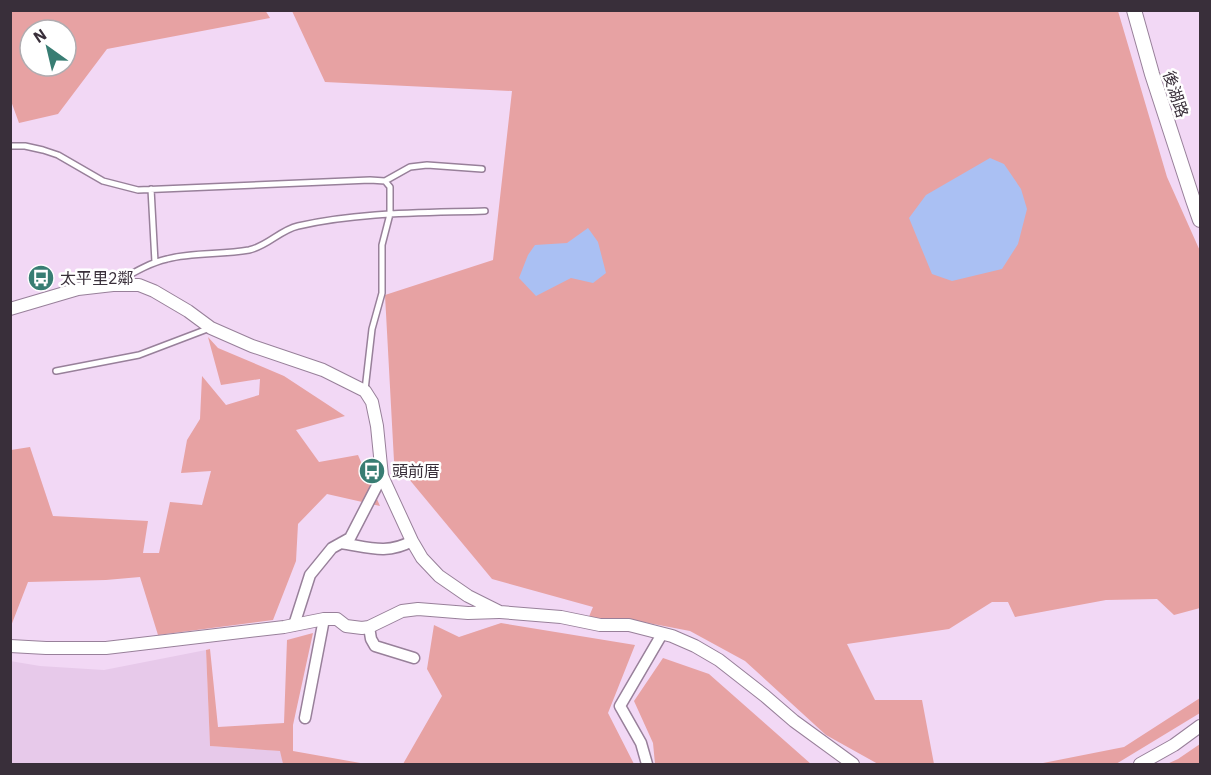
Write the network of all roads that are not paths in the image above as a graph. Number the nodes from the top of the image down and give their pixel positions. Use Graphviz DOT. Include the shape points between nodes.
graph roads {
  1 [pos="1134,10"];
  2 [pos="10,146"];
  3 [pos="482,169"];
  4 [pos="385,181"];
  5 [pos="151,189"];
  6 [pos="485,211"];
  7 [pos="390,214"];
  8 [pos="1200,220"];
  9 [pos="155,262"];
  10 [pos="113,285"];
  11 [pos="10,309"];
  12 [pos="211,328"];
  13 [pos="56,371"];
  14 [pos="365,391"];
  15 [pos="382,476"];
  16 [pos="412,541"];
  17 [pos="341,543"];
  18 [pos="500,612"];
  19 [pos="324,619"];
  20 [pos="294,625"];
  21 [pos="369,627"];
  22 [pos="662,634"];
  23 [pos="10,646"];
  24 [pos="414,658"];
  25 [pos="305,718"];
  26 [pos="1200,726"];
  27 [pos="648,765"];
  28 [pos="853,765"];
  29 [pos="1140,765"];
  1 -- 8 [label="main road, 後湖路"];
  2 -- 5 [label="lane" via="58,155 103,181 138,190"];
  3 -- 4 [label="lane" via="410,166"];
  4 -- 5 [label="lane"];
  4 -- 7 [label="lane" via="390,187"];
  5 -- 9 [label="lane"];
  6 -- 7 [label="lane"];
  7 -- 9 [label="lane" via="294,227 248,250"];
  7 -- 14 [label="lane" via="382,245 382,293 372,329"];
  9 -- 10 [label="lane"];
  10 -- 11 [label="street" via="78,289"];
  10 -- 12 [label="street" via="139,285 154,291"];
  12 -- 13 [label="lane" via="139,355"];
  12 -- 14 [label="street" via="323,370"];
  14 -- 15 [label="street" via="372,402 377,426"];
  15 -- 16 [label="street"];
  15 -- 17 [label="street" via="350,537"];
  16 -- 17 [label="street" via="384,550"];
  16 -- 18 [label="street" via="439,576"];
  17 -- 20 [label="street" via="310,575"];
  18 -- 21 [label="street" via="418,609 402,611"];
  18 -- 22 [label="street" via="629,625"];
  19 -- 20 [label="street"];
  19 -- 21 [label="street" via="337,619 346,626"];
  19 -- 25 [label="street"];
  20 -- 23 [label="street" via="106,648"];
  21 -- 24 [label="street" via="375,646"];
  22 -- 27 [label="street" via="620,705"];
  22 -- 28 [label="street" via="719,660"];
  26 -- 29 [label="street"];
}
